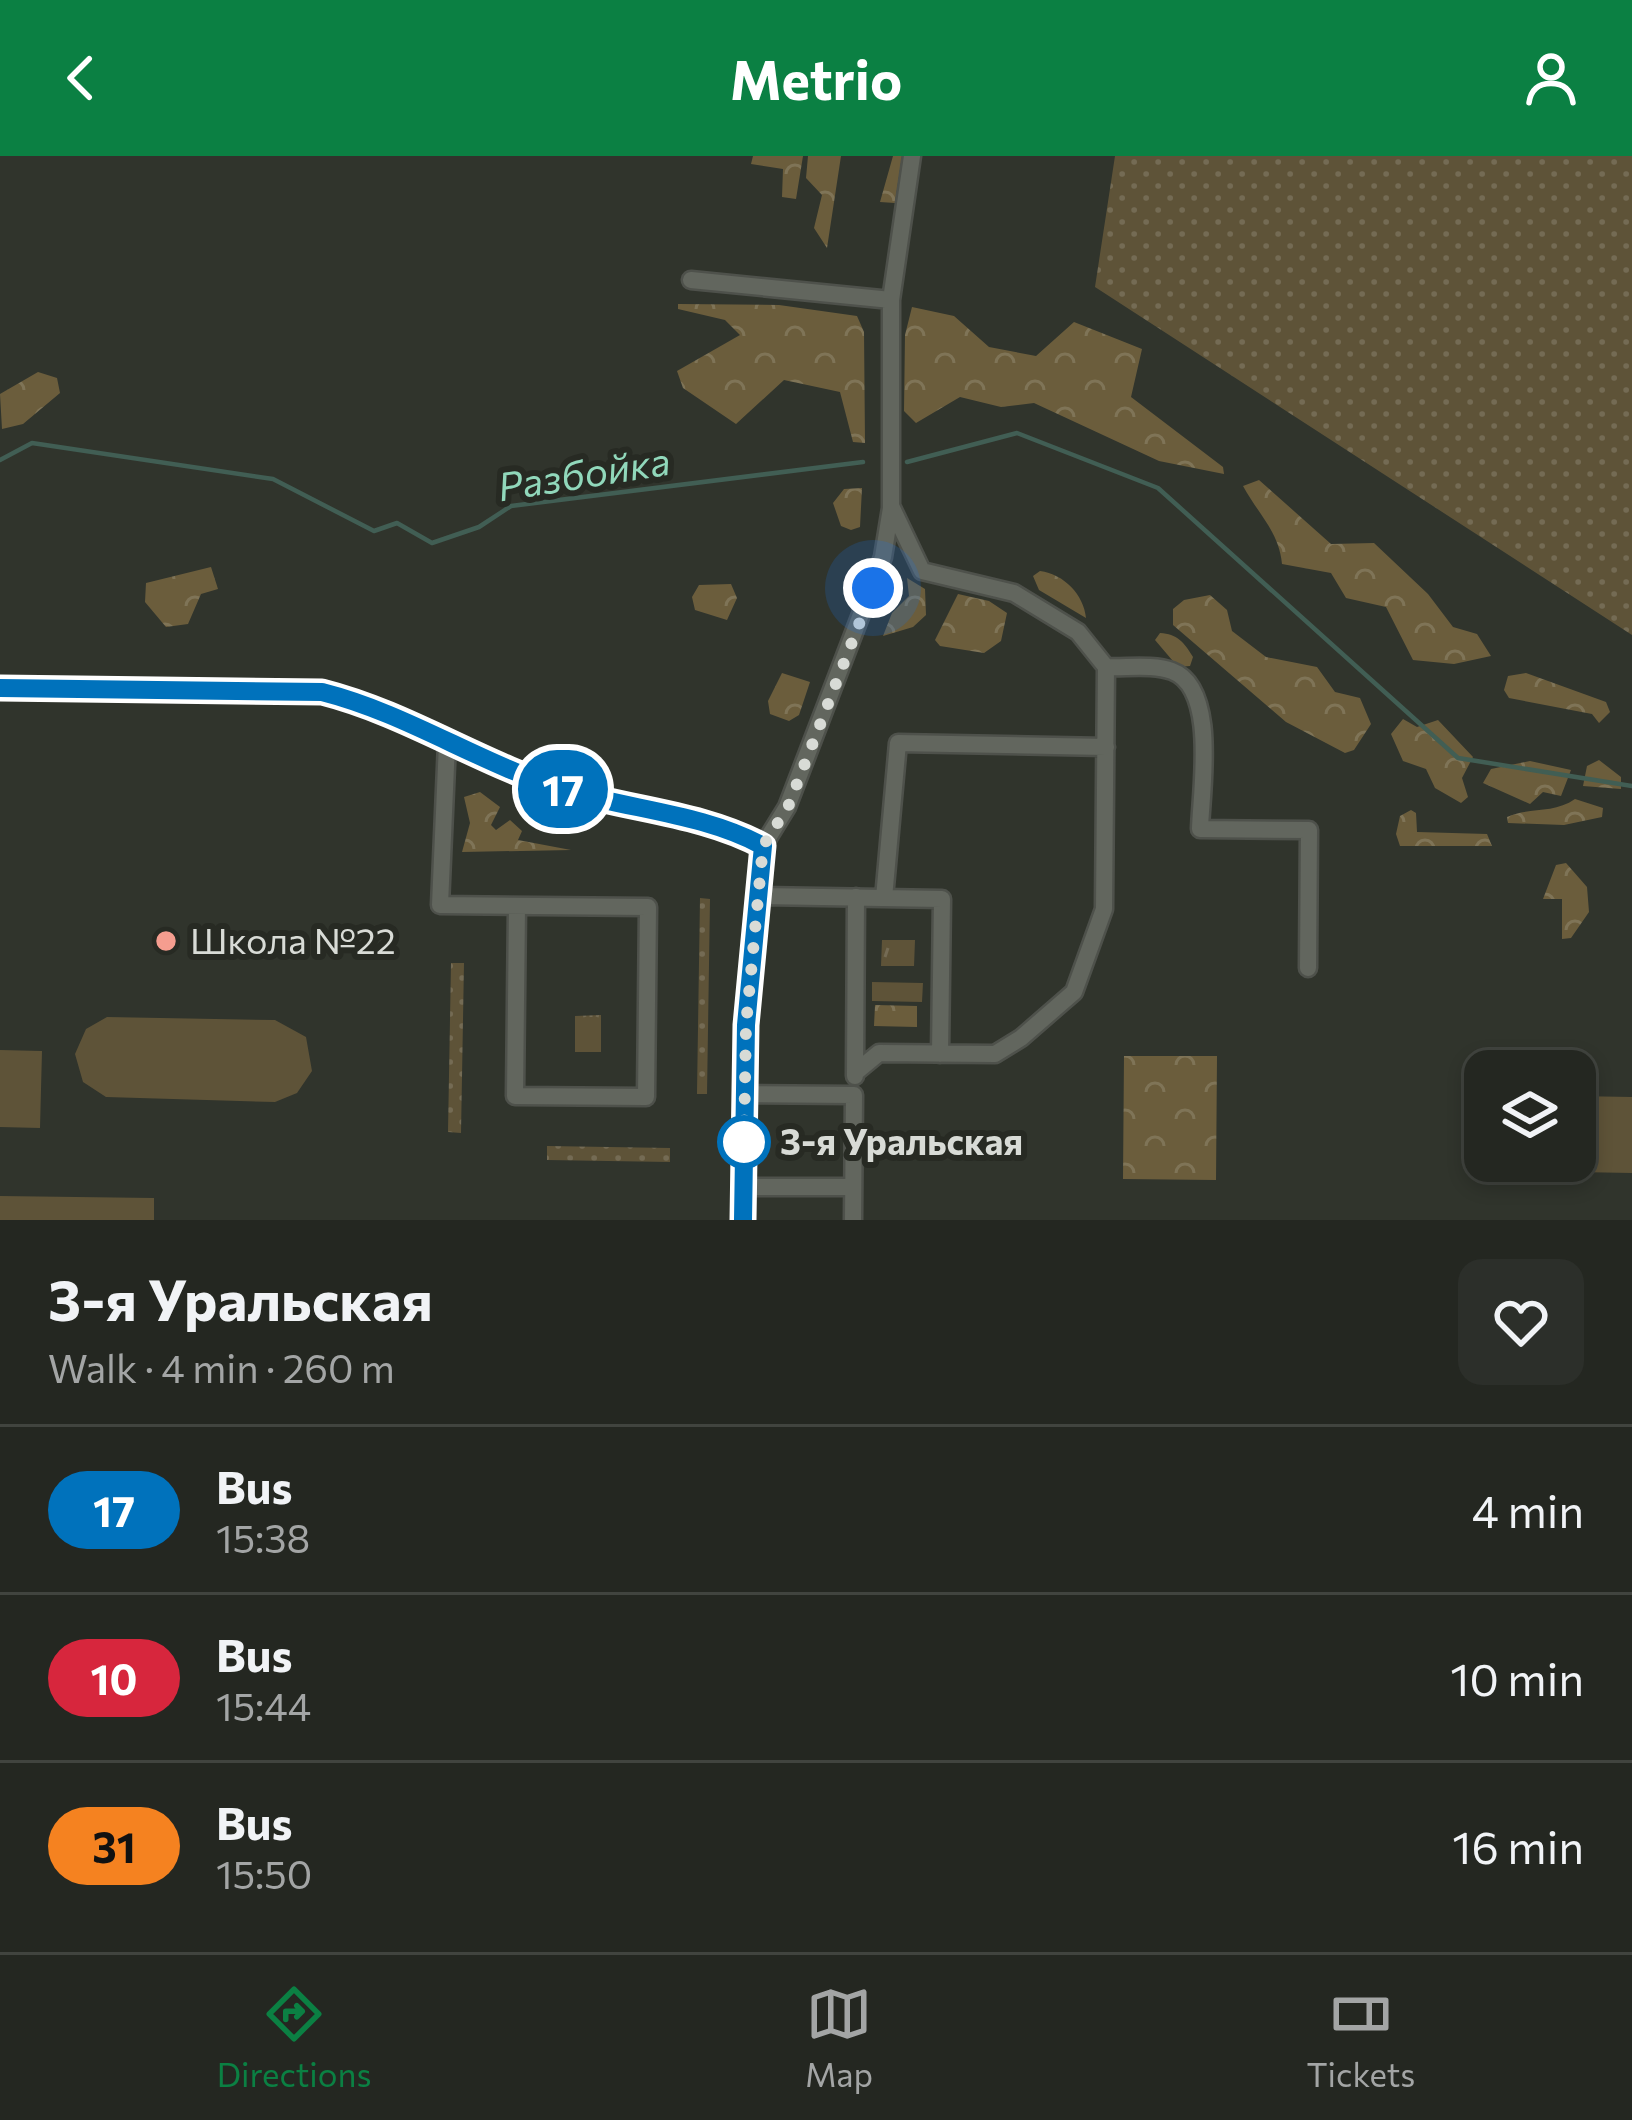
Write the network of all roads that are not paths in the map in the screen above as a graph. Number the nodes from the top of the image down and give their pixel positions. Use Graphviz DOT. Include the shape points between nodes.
graph roads {
  1 [pos="912,156"];
  2 [pos="691,280"];
  3 [pos="891,299"];
  4 [pos="891,508"];
  5 [pos="1106,668"];
  6 [pos="0,688"];
  7 [pos="447,743"];
  8 [pos="1106,747"];
  9 [pos="763,846"];
  10 [pos="758,896"];
  11 [pos="856,897"];
  12 [pos="884,898"];
  13 [pos="517,906"];
  14 [pos="1308,968"];
  15 [pos="940,1054"];
  16 [pos="856,1072"];
  17 [pos="745,1094"];
  18 [pos="854,1095"];
  19 [pos="743,1187"];
  20 [pos="853,1187"];
  21 [pos="743,1220"];
  22 [pos="853,1220"];
  1 -- 3 [label="street"];
  2 -- 3 [label="street"];
  3 -- 4 [label="street"];
  4 -- 5 [label="street" via="922,571 1014,593 1078,632"];
  4 -- 9 [label="street" via="873,588 788,807"];
  5 -- 8 [label="street"];
  5 -- 14 [label="street" via="1165,669 1190,684 1203,723 1199,829 1310,830"];
  6 -- 7 [label="street" via="322,692 374,705"];
  7 -- 9 [label="street" via="568,791 730,830"];
  7 -- 13 [label="street" via="440,905"];
  8 -- 12 [label="street" via="898,743"];
  8 -- 15 [label="street" via="1104,909 1074,992 995,1054"];
  9 -- 10 [label="street"];
  10 -- 11 [label="street"];
  10 -- 17 [label="street"];
  11 -- 12 [label="street"];
  11 -- 16 [label="street"];
  12 -- 15 [label="street" via="942,899"];
  13 -- 13 [label="street" via="648,907 646,1097 515,1096"];
  15 -- 16 [label="street" via="879,1053"];
  16 -- 18 [label="street"];
  17 -- 18 [label="street"];
  17 -- 19 [label="street"];
  18 -- 20 [label="street"];
  19 -- 20 [label="street"];
  19 -- 21 [label="street"];
  20 -- 22 [label="street"];
}
